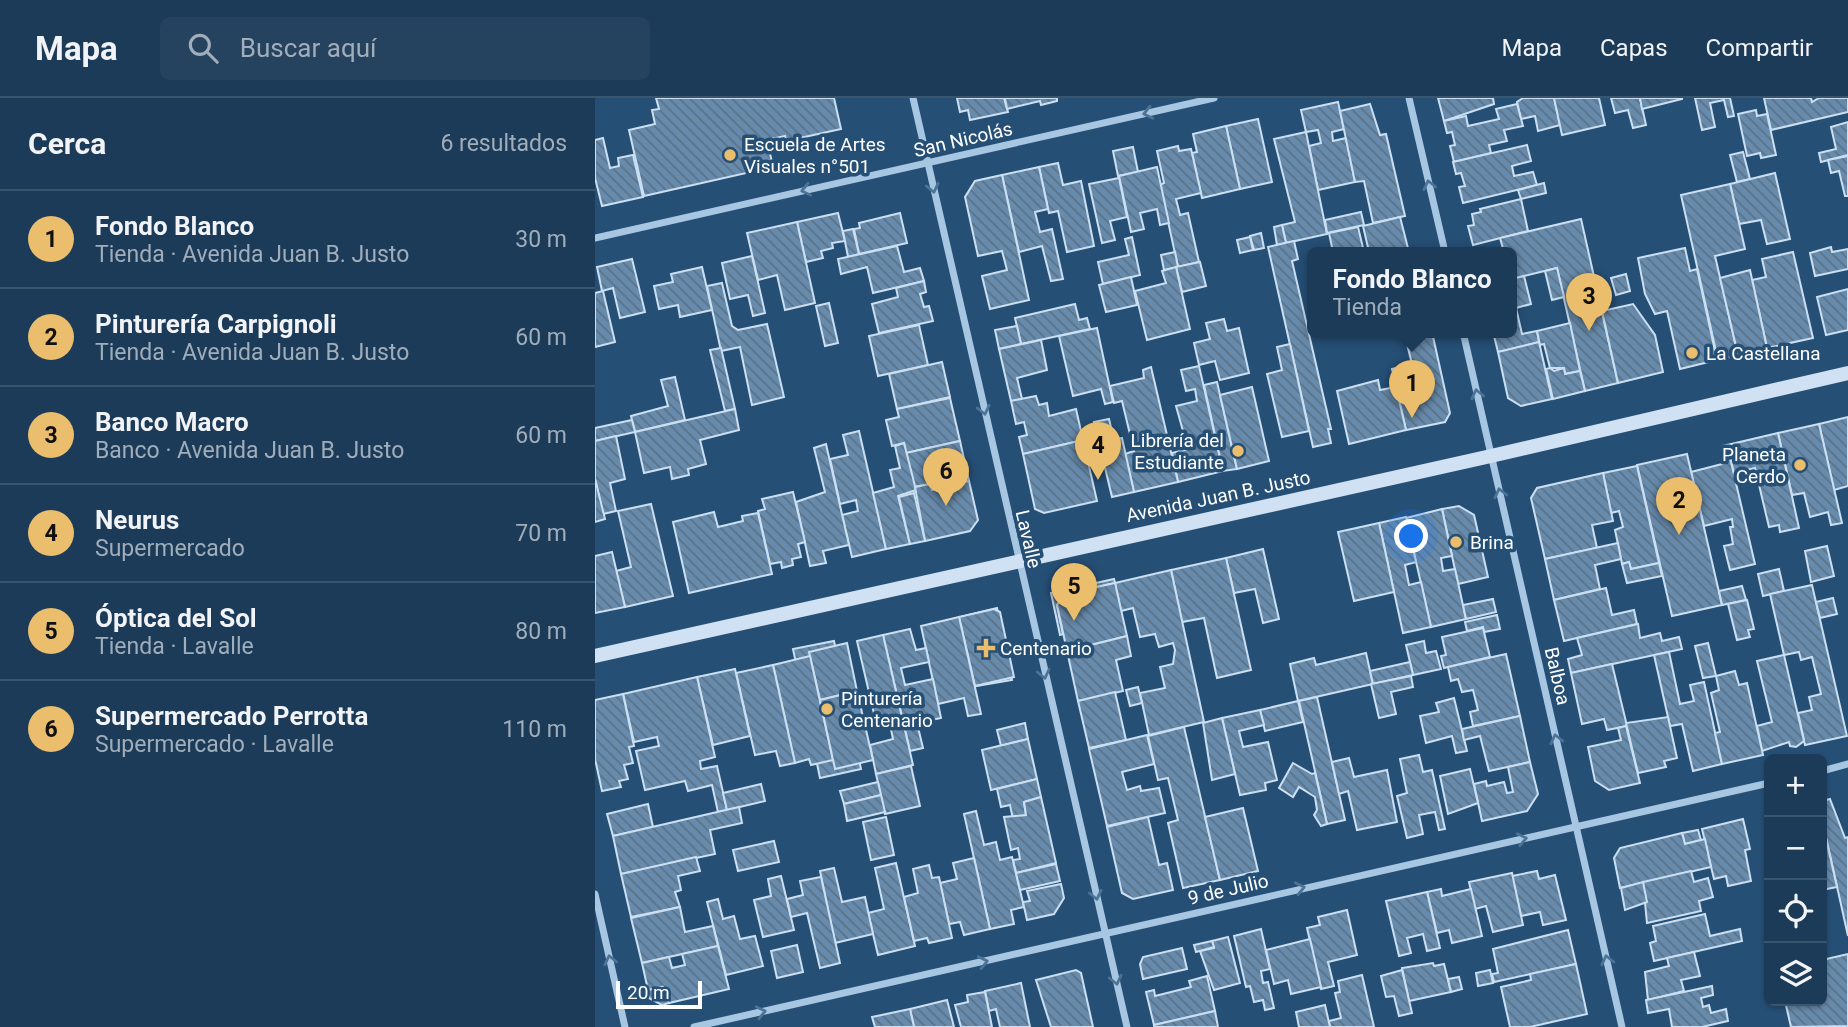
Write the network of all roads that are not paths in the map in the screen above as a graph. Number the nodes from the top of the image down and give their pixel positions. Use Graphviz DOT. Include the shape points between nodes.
graph roads {
  1 [pos="913,98"];
  2 [pos="1214,98"];
  3 [pos="1409,98"];
  4 [pos="927,163"];
  5 [pos="595,238"];
  6 [pos="1443,247"];
  7 [pos="1464,338"];
  8 [pos="1848,373"];
  9 [pos="1491,456"];
  10 [pos="1018,560"];
  11 [pos="595,656"];
  12 [pos="1848,765"];
  13 [pos="1827,770"];
  14 [pos="1764,784"];
  15 [pos="1577,827"];
  16 [pos="595,894"];
  17 [pos="1105,934"];
  18 [pos="625,1027"];
  19 [pos="694,1027"];
  20 [pos="1127,1027"];
  21 [pos="1622,1027"];
  1 -- 4 [label="street, Lavalle"];
  2 -- 4 [label="street, San Nicolás, one-way"];
  6 -- 3 [label="street, one-way"];
  4 -- 5 [label="street, San Nicolás, one-way"];
  4 -- 10 [label="street, Lavalle, one-way"];
  9 -- 7 [label="street, Balboa, one-way"];
  8 -- 9 [label="main road, Avenida Juan B. Justo"];
  9 -- 10 [label="main road, Avenida Juan B. Justo"];
  15 -- 9 [label="street, Balboa, one-way"];
  10 -- 11 [label="main road, Avenida Juan B. Justo"];
  10 -- 17 [label="street, Lavalle, one-way"];
  12 -- 13 [label="street"];
  14 -- 15 [label="street, 9 de Julio"];
  17 -- 15 [label="street, 9 de Julio, one-way"];
  21 -- 15 [label="street, Balboa, one-way"];
  18 -- 16 [label="street, one-way"];
  19 -- 17 [label="street, 9 de Julio, one-way"];
  17 -- 20 [label="street, Lavalle, one-way"];
}
